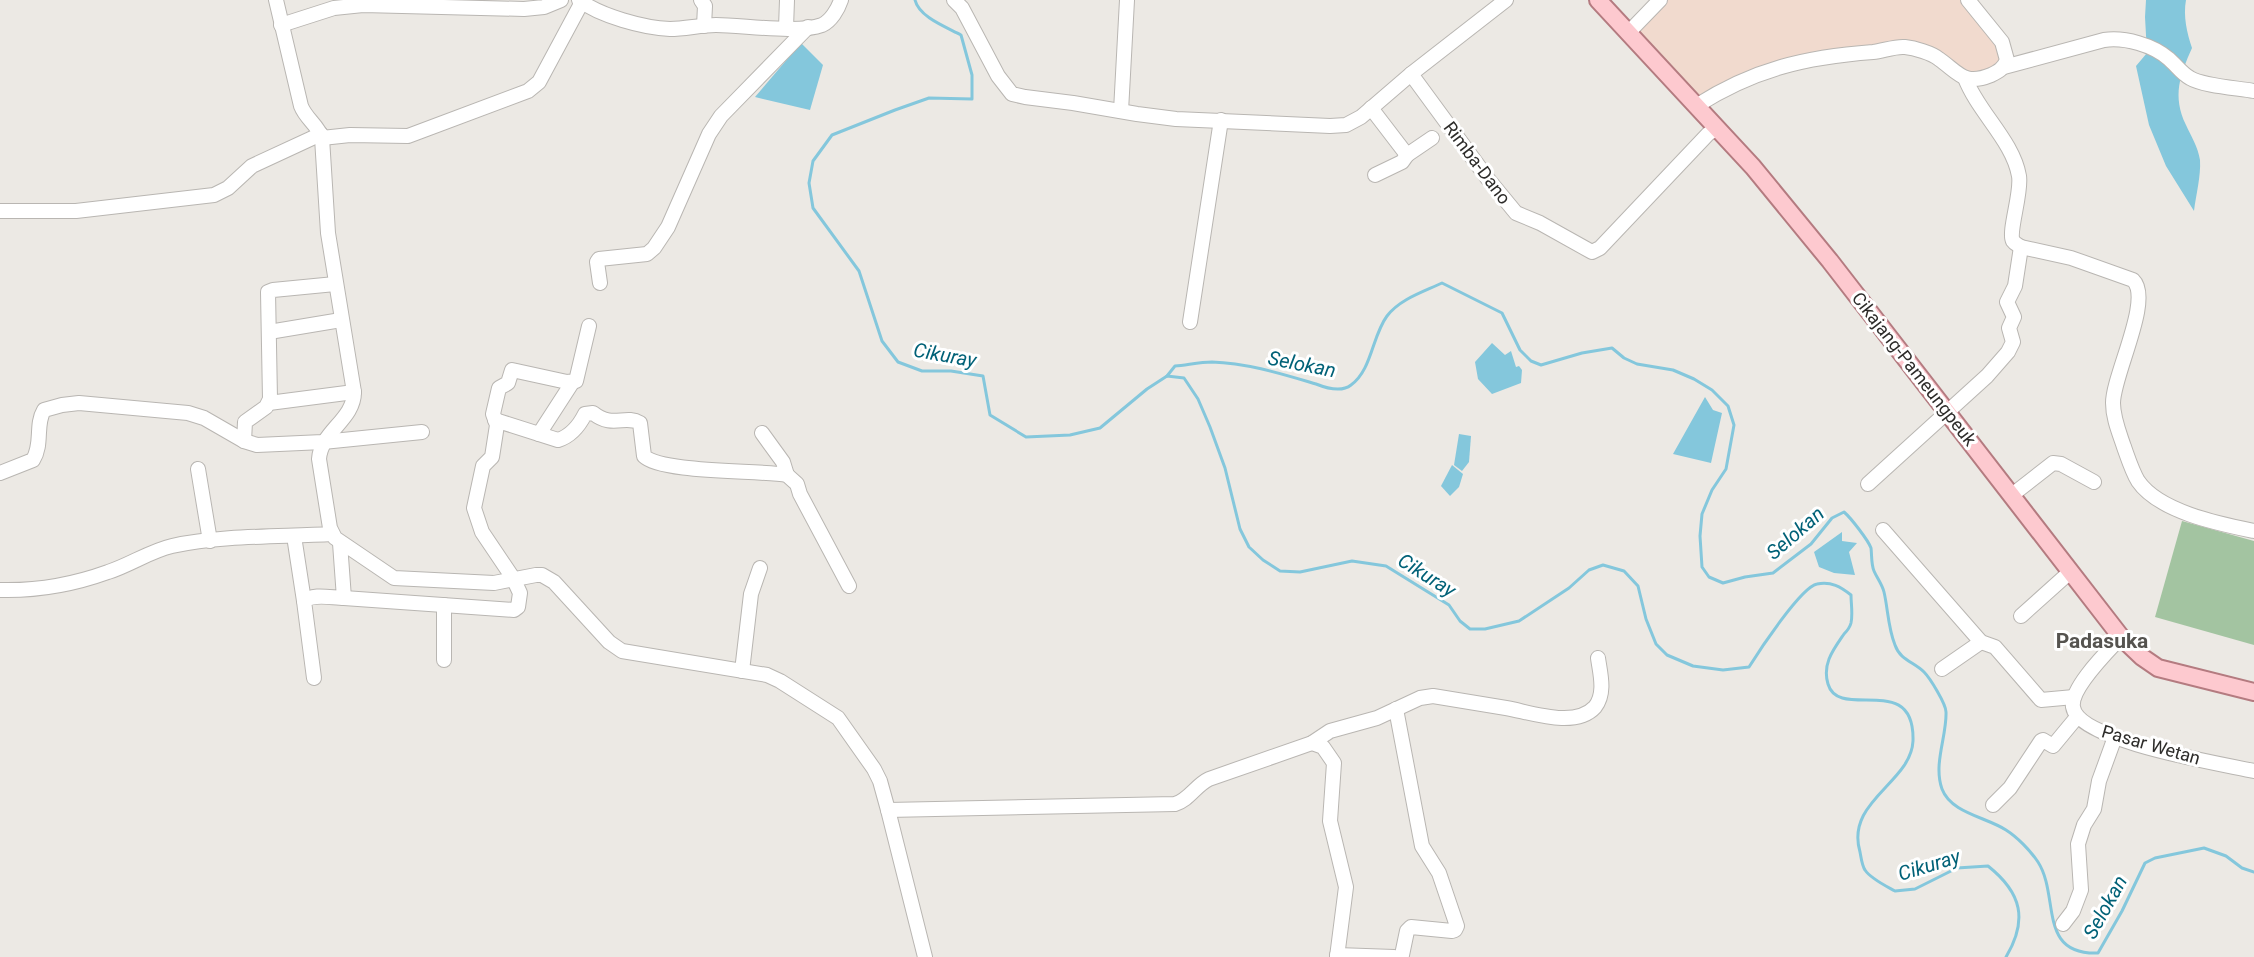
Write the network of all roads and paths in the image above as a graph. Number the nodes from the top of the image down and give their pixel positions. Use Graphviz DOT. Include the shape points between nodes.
graph roads {
  1 [pos="276,0"];
  2 [pos="561,0"];
  3 [pos="701,0"];
  4 [pos="787,0"];
  5 [pos="841,0"];
  6 [pos="954,0"];
  7 [pos="1127,0"];
  8 [pos="1506,0"];
  9 [pos="1599,0"];
  10 [pos="1660,0"];
  11 [pos="1968,0"];
  12 [pos="580,1"];
  13 [pos="605,7"];
  14 [pos="281,25"];
  15 [pos="704,26"];
  16 [pos="808,27"];
  17 [pos="786,28"];
  18 [pos="1629,32"];
  19 [pos="2004,68"];
  20 [pos="1411,74"];
  21 [pos="1965,78"];
  22 [pos="2254,91"];
  23 [pos="1696,106"];
  24 [pos="1371,108"];
  25 [pos="1122,111"];
  26 [pos="1221,120"];
  27 [pos="1717,128"];
  28 [pos="321,136"];
  29 [pos="1431,138"];
  30 [pos="1407,155"];
  31 [pos="1374,175"];
  32 [pos="0,210"];
  33 [pos="2020,247"];
  34 [pos="600,283"];
  35 [pos="335,284"];
  36 [pos="341,320"];
  37 [pos="1190,322"];
  38 [pos="590,326"];
  39 [pos="269,332"];
  40 [pos="572,383"];
  41 [pos="354,392"];
  42 [pos="269,404"];
  43 [pos="1947,411"];
  44 [pos="495,420"];
  45 [pos="422,432"];
  46 [pos="762,433"];
  47 [pos="538,434"];
  48 [pos="244,441"];
  49 [pos="323,442"];
  50 [pos="198,469"];
  51 [pos="0,473"];
  52 [pos="786,475"];
  53 [pos="2094,482"];
  54 [pos="1868,484"];
  55 [pos="2012,495"];
  56 [pos="1882,530"];
  57 [pos="2254,531"];
  58 [pos="294,536"];
  59 [pos="336,538"];
  60 [pos="210,541"];
  61 [pos="760,568"];
  62 [pos="2070,572"];
  63 [pos="513,578"];
  64 [pos="849,586"];
  65 [pos="0,590"];
  66 [pos="344,598"];
  67 [pos="304,601"];
  68 [pos="444,605"];
  69 [pos="2021,616"];
  70 [pos="2121,637"];
  71 [pos="1981,642"];
  72 [pos="1598,658"];
  73 [pos="444,660"];
  74 [pos="1942,669"];
  75 [pos="742,671"];
  76 [pos="314,678"];
  77 [pos="2254,692"];
  78 [pos="2074,698"];
  79 [pos="1396,709"];
  80 [pos="2077,717"];
  81 [pos="2115,736"];
  82 [pos="1312,743"];
  83 [pos="2254,771"];
  84 [pos="1993,805"];
  85 [pos="888,810"];
  86 [pos="2063,924"];
  87 [pos="1337,956"];
  88 [pos="925,957"];
  89 [pos="1394,957"];
  90 [pos="1399,957"];
  1 -- 14 [label="street"];
  2 -- 14 [label="street" via="524,9 363,5"];
  3 -- 15 [label="street" via="705,6"];
  4 -- 17 [label="street"];
  5 -- 16 [label="street" via="827,22"];
  6 -- 25 [label="street" via="1012,94"];
  7 -- 25 [label="street"];
  8 -- 20 [label="street"];
  9 -- 18 [label="main road, Cikajang-Pameungpeuk"];
  10 -- 18 [label="street"];
  11 -- 19 [label="street" via="2002,42 2007,60"];
  12 -- 13 [label="street"];
  12 -- 28 [label="street" via="539,82 528,91 408,136"];
  13 -- 15 [label="street" via="643,24 670,29"];
  14 -- 28 [label="street" via="300,106"];
  15 -- 17 [label="street"];
  16 -- 17 [label="street"];
  16 -- 34 [label="street" via="720,116 654,249 645,255 599,259"];
  18 -- 23 [label="main road, Cikajang-Pameungpeuk"];
  19 -- 21 [label="street" via="1984,78"];
  19 -- 22 [label="street" via="2116,39 2144,45 2196,81"];
  20 -- 24 [label="street"];
  20 -- 27 [label="street, Rimba-Dano" via="1516,213 1592,252"];
  21 -- 23 [label="street" via="1937,57 1904,47 1832,55 1773,68"];
  21 -- 33 [label="street" via="1972,96 2015,162 2020,178 2012,234"];
  23 -- 27 [label="main road, Cikajang-Pameungpeuk"];
  24 -- 26 [label="street" via="1346,125"];
  24 -- 30 [label="street"];
  25 -- 26 [label="street" via="1176,119"];
  26 -- 37 [label="street"];
  27 -- 43 [label="main road, Cikajang-Pameungpeuk" via="1823,252"];
  28 -- 32 [label="street" via="252,166 214,195 76,211"];
  28 -- 35 [label="street"];
  29 -- 30 [label="street"];
  30 -- 31 [label="street" via="1402,162"];
  33 -- 43 [label="street" via="2014,286 2007,302 2014,317 2009,328 2013,342 1987,376"];
  33 -- 57 [label="street" via="2100,267 2137,284 2135,322 2113,402 2114,418 2138,480 2148,492 2172,506 2202,519"];
  35 -- 36 [label="street"];
  35 -- 39 [label="street" via="270,291"];
  36 -- 39 [label="street"];
  36 -- 41 [label="street"];
  38 -- 40 [label="street" via="576,381"];
  39 -- 42 [label="street"];
  40 -- 44 [label="street" via="512,370 508,383 499,388"];
  40 -- 47 [label="street"];
  41 -- 42 [label="street"];
  41 -- 49 [label="street" via="349,412"];
  42 -- 48 [label="street" via="245,422"];
  43 -- 54 [label="street"];
  43 -- 55 [label="main road, Cikajang-Pameungpeuk"];
  44 -- 47 [label="street"];
  44 -- 63 [label="street" via="492,457 483,466 474,507 482,532"];
  45 -- 49 [label="street"];
  46 -- 52 [label="street" via="783,462"];
  47 -- 52 [label="street" via="556,440 567,438 585,414 593,412 606,421 640,423 644,456 654,461"];
  48 -- 49 [label="street" via="264,445"];
  48 -- 51 [label="street" via="194,414 71,404 44,410 33,460"];
  49 -- 59 [label="street" via="319,459"];
  50 -- 60 [label="street"];
  52 -- 64 [label="street" via="797,484"];
  53 -- 55 [label="street" via="2053,463"];
  55 -- 62 [label="main road, Cikajang-Pameungpeuk"];
  56 -- 71 [label="street"];
  58 -- 59 [label="street"];
  58 -- 60 [label="street"];
  58 -- 67 [label="street"];
  59 -- 63 [label="street" via="394,578 494,582"];
  59 -- 66 [label="street"];
  60 -- 65 [label="street" via="170,547 109,572 54,587"];
  61 -- 75 [label="street" via="751,594"];
  62 -- 69 [label="street"];
  62 -- 70 [label="main road, Cikajang-Pameungpeuk"];
  63 -- 68 [label="street" via="520,594 514,610"];
  63 -- 75 [label="street" via="549,578 622,651"];
  66 -- 67 [label="street" via="308,597"];
  66 -- 68 [label="street"];
  67 -- 76 [label="street"];
  68 -- 73 [label="street"];
  70 -- 77 [label="main road, Cikajang-Pameungpeuk" via="2158,668"];
  70 -- 78 [label="street"];
  71 -- 74 [label="street"];
  71 -- 78 [label="street" via="1995,647 2041,700"];
  72 -- 79 [label="street" via="1600,697 1595,706 1580,716 1543,717 1433,696"];
  75 -- 85 [label="street" via="774,678 838,718 877,774"];
  78 -- 80 [label="street"];
  79 -- 82 [label="street" via="1330,731"];
  79 -- 90 [label="street" via="1422,846 1439,873 1457,926 1452,931 1411,927"];
  80 -- 81 [label="street, Pasar Wetan" via="2094,729"];
  80 -- 84 [label="street" via="2053,746 2041,741 2010,788"];
  81 -- 83 [label="street, Pasar Wetan" via="2166,752"];
  81 -- 86 [label="street" via="2094,808 2078,844 2081,890"];
  82 -- 85 [label="street" via="1204,781 1175,804"];
  82 -- 87 [label="street" via="1328,752 1334,763 1330,821 1346,887"];
  85 -- 88 [label="street"];
  87 -- 89 [label="street"];
}
